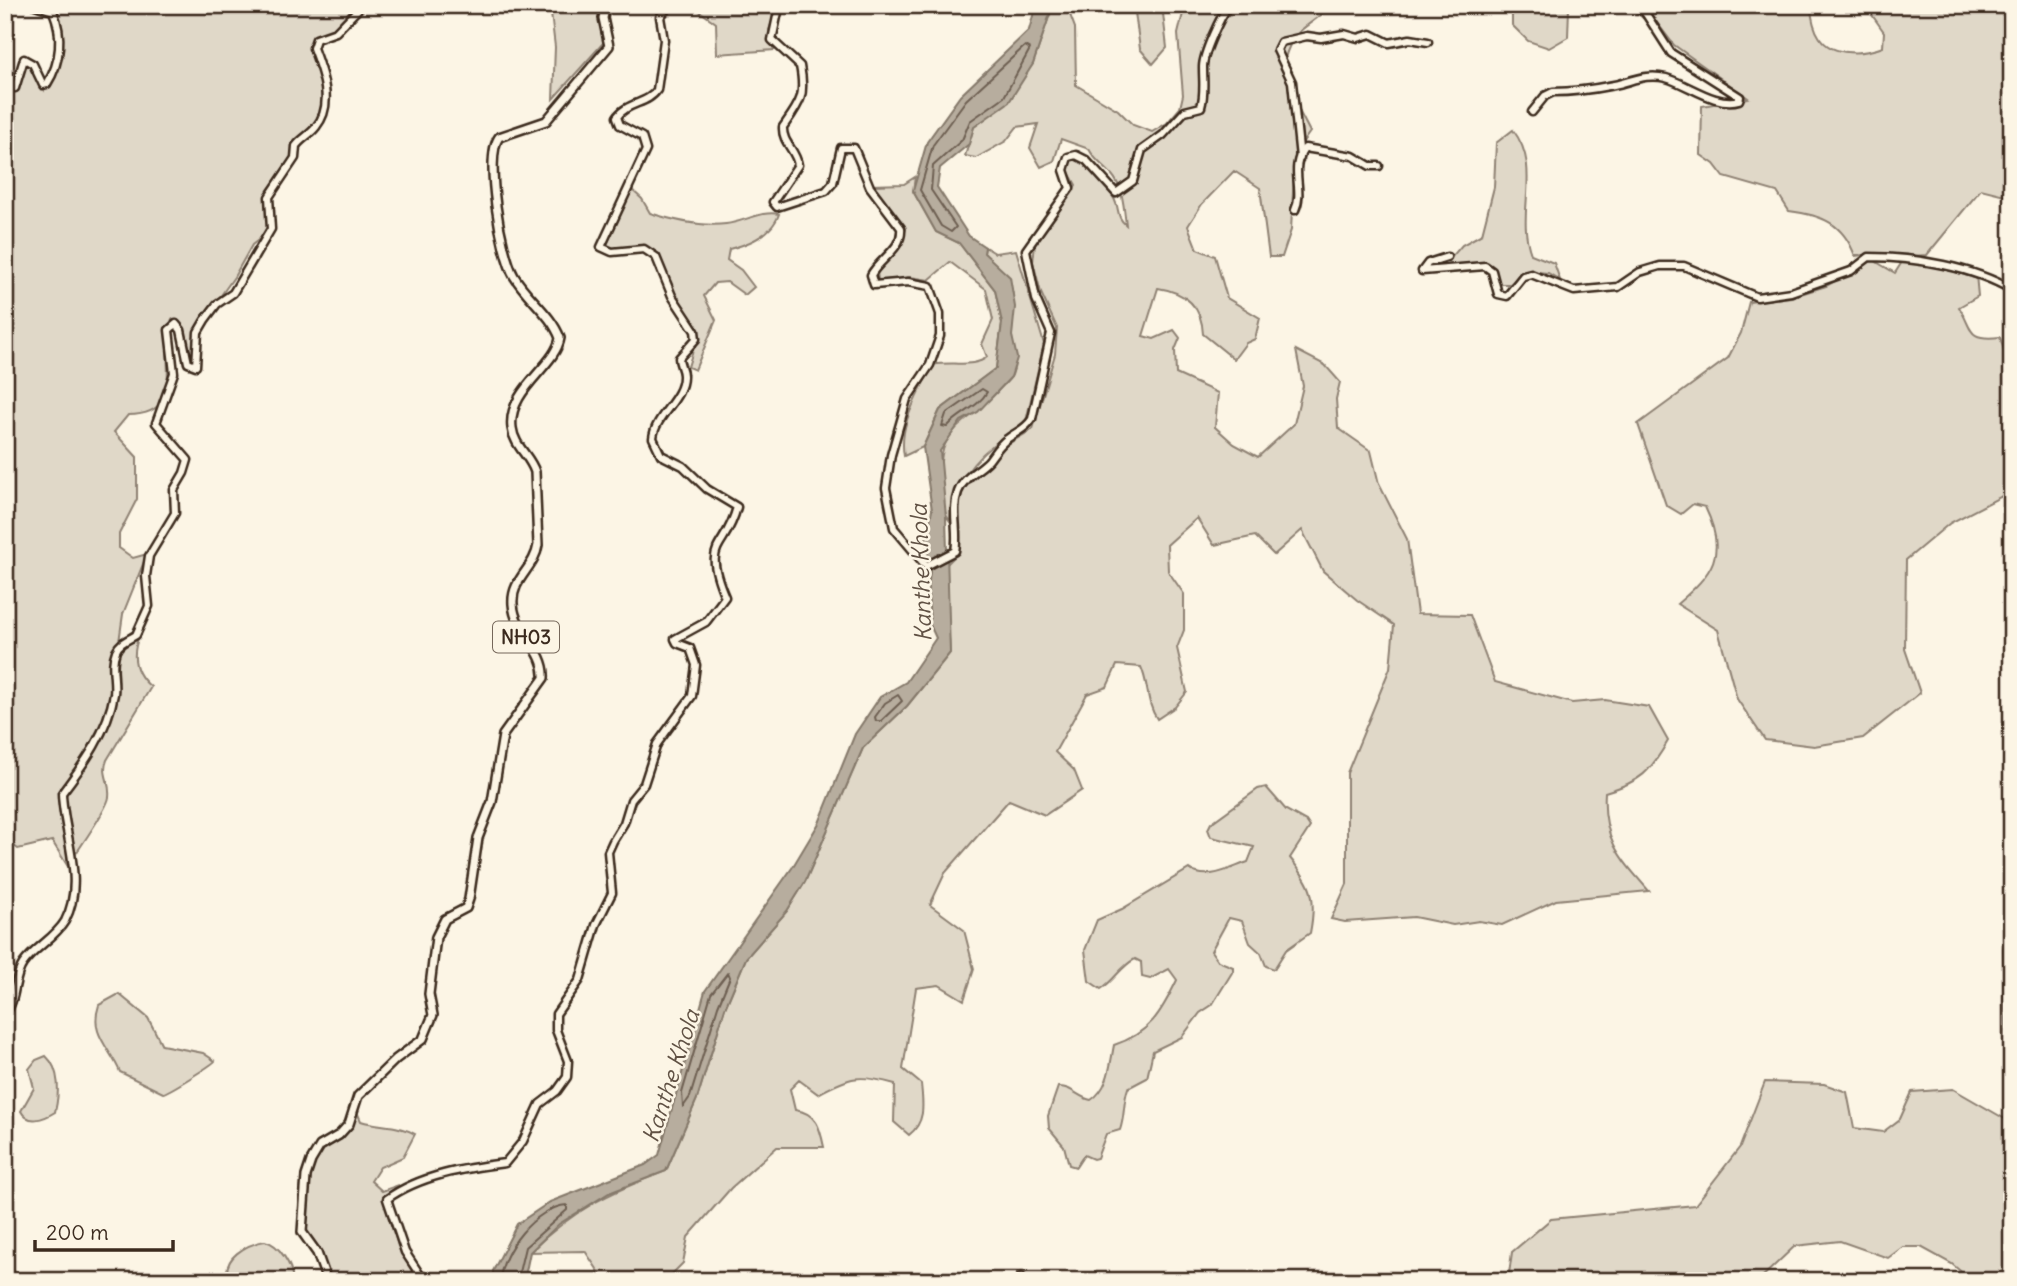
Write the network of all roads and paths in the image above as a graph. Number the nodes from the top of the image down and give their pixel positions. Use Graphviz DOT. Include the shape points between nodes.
graph roads {
  1 [pos="34,5"];
  2 [pos="362,5"];
  3 [pos="606,5"];
  4 [pos="670,5"];
  5 [pos="782,5"];
  6 [pos="1228,5"];
  7 [pos="1637,5"];
  8 [pos="1428,42"];
  9 [pos="5,79"];
  10 [pos="1532,112"];
  11 [pos="1300,158"];
  12 [pos="1379,166"];
  13 [pos="1296,210"];
  14 [pos="1447,257"];
  15 [pos="2012,290"];
  16 [pos="5,1014"];
  17 [pos="327,1281"];
  18 [pos="424,1281"];
  1 -- 9 [label="street" via="55,15 57,64 47,85 24,59 15,88"];
  2 -- 16 [label="street" via="336,32 316,39 313,48 324,78 326,108 315,129 296,146 295,158 269,197 271,229 260,252 233,293 217,304 198,332 196,366 188,363 181,330 176,324 169,330 174,373 156,423 184,453 186,468 174,490 175,513 149,556 149,606 136,635 116,650 114,695 100,736 62,793 71,845 68,913 64,923 21,965"];
  3 -- 17 [label="main road, NH03" via="603,18 609,46 546,121 499,137 494,143 506,258 521,287 557,329 559,338 554,355 535,373 517,404 512,428 535,472 538,545 536,557 515,585 513,603 521,632 542,659 544,678 503,735 492,802 478,838 469,899 466,908 445,919 436,937 429,994 433,1015 423,1039 358,1096 349,1124 320,1146 311,1160 302,1232 317,1253"];
  4 -- 18 [label="street" via="660,17 664,40 657,90 625,107 617,117 620,125 642,137 646,150 601,247 612,252 650,252 695,331 696,339 680,358 681,383 653,438 661,454 737,506 733,525 715,549 714,563 725,597 706,622 675,639 690,648 695,659 692,695 657,744 644,784 631,800 608,852 612,893 596,925 580,980 556,1014 555,1030 568,1061 563,1085 540,1104 523,1141 505,1163 444,1174 402,1188 387,1199 404,1252"];
  5 -- 6 [label="street" via="772,40 800,66 802,92 798,109 783,127 797,165 773,202 777,207 825,191 833,183 841,148 854,148 870,187 901,228 898,244 871,275 874,285 908,282 930,286 938,306 940,336 930,365 907,398 886,488 894,528 926,566 955,551 958,492 966,479 1032,419 1051,333 1036,299 1026,250 1070,188 1064,170 1068,157 1086,160 1116,193 1133,181 1142,150 1185,111 1201,107 1203,64 1215,25"];
  7 -- 10 [label="street" via="1671,53 1739,100 1724,100 1666,78 1643,75 1610,86 1553,92"];
  8 -- 11 [label="street" via="1389,43 1371,34 1281,42 1277,50 1292,82"];
  11 -- 12 [label="street" via="1303,150 1310,148"];
  11 -- 13 [label="street" via="1295,176 1301,191"];
  14 -- 15 [label="street" via="1428,263 1422,271 1485,266 1492,271 1498,294 1507,296 1523,276 1531,274 1574,291 1618,287 1640,272 1684,266 1757,297 1791,292 1851,271 1869,257 1937,263 1992,277"];
}
